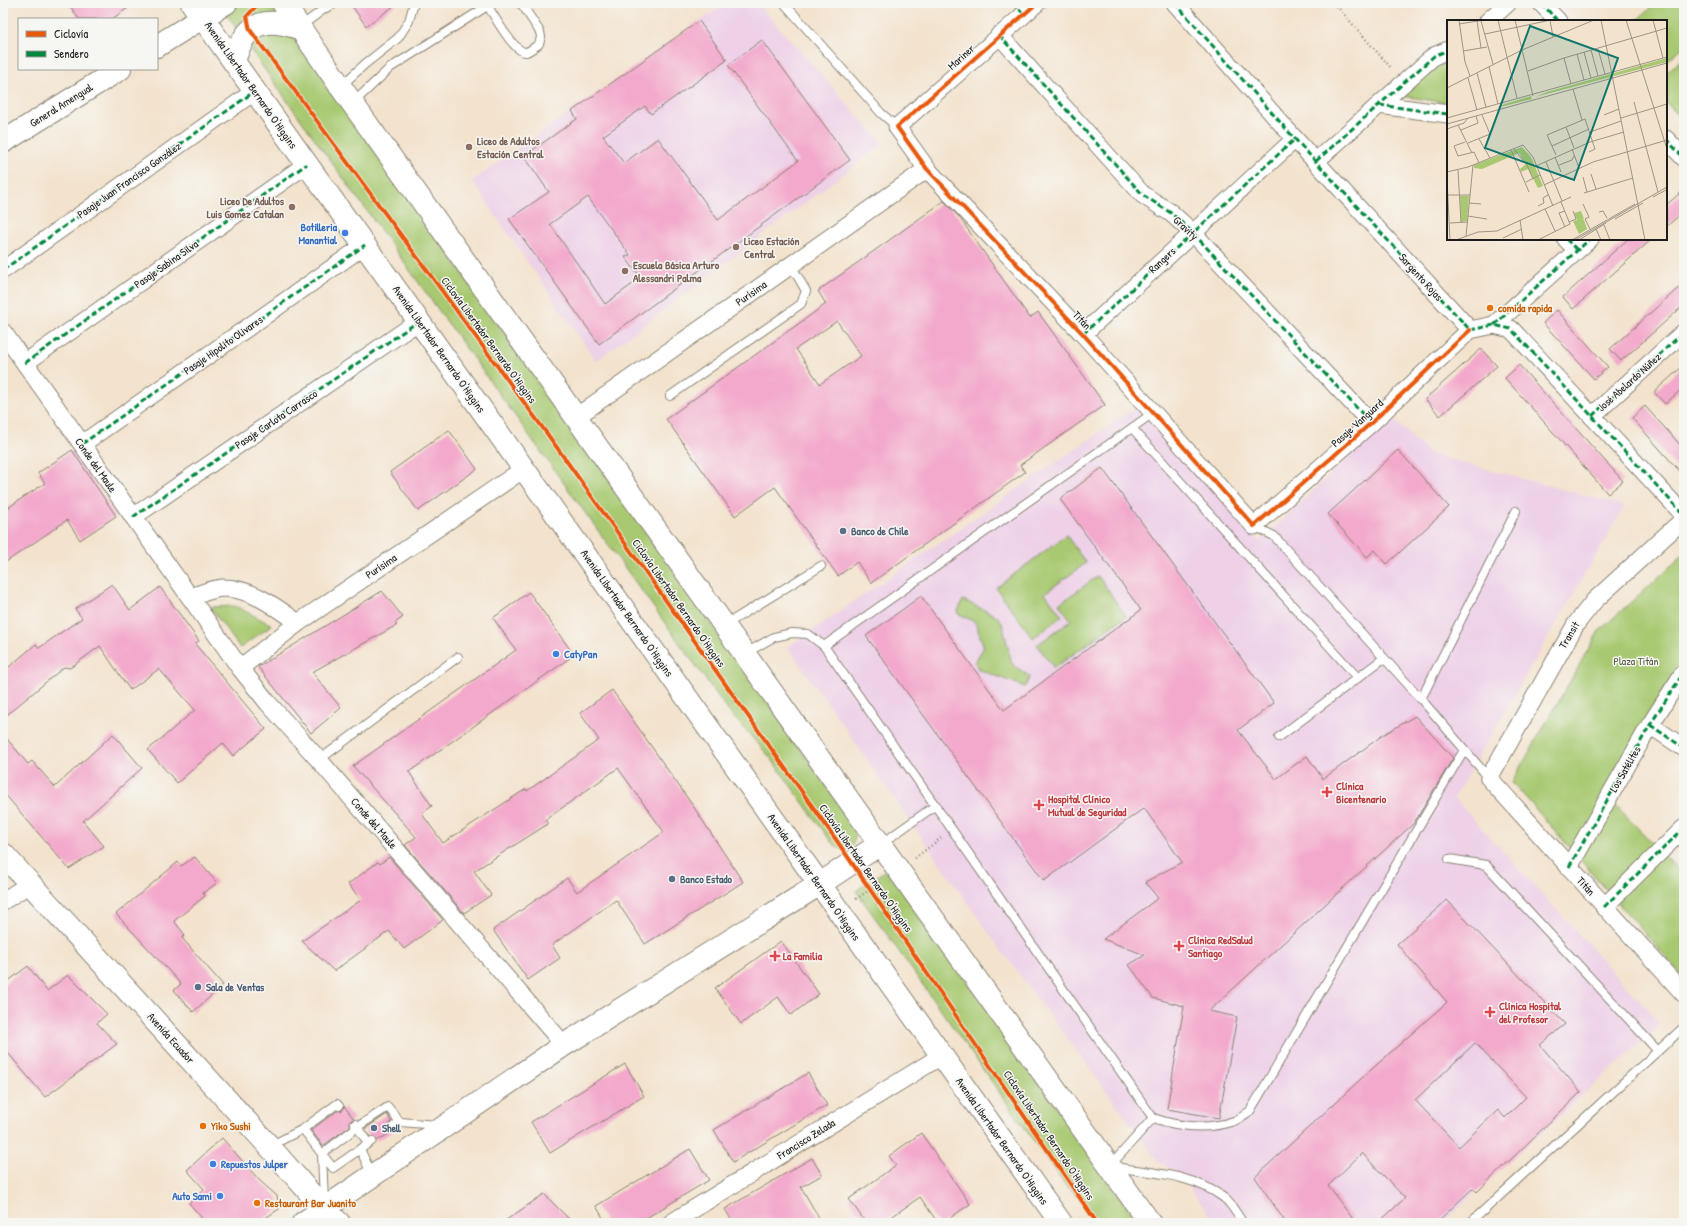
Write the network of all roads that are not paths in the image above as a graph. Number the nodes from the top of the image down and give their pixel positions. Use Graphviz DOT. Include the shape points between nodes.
graph roads {
  1 [pos="226,3"];
  2 [pos="283,3"];
  3 [pos="336,3"];
  4 [pos="414,3"];
  5 [pos="519,3"];
  6 [pos="784,3"];
  7 [pos="1037,3"];
  8 [pos="1175,3"];
  9 [pos="1508,3"];
  10 [pos="1541,3"];
  11 [pos="489,4"];
  12 [pos="1018,9"];
  13 [pos="197,10"];
  14 [pos="1489,20"];
  15 [pos="1557,20"];
  16 [pos="299,28"];
  17 [pos="999,35"];
  18 [pos="158,45"];
  19 [pos="1447,50"];
  20 [pos="234,62"];
  21 [pos="118,70"];
  22 [pos="255,91"];
  23 [pos="346,95"];
  24 [pos="1379,105"];
  25 [pos="1447,114"];
  26 [pos="897,126"];
  27 [pos="1295,138"];
  28 [pos="1667,140"];
  29 [pos="3,142"];
  30 [pos="1684,158"];
  31 [pos="1316,161"];
  32 [pos="307,164"];
  33 [pos="927,168"];
  34 [pos="1192,232"];
  35 [pos="1587,240"];
  36 [pos="365,245"];
  37 [pos="1572,245"];
  38 [pos="791,265"];
  39 [pos="3,270"];
  40 [pos="419,321"];
  41 [pos="1494,325"];
  42 [pos="1470,330"];
  43 [pos="3,332"];
  44 [pos="1684,332"];
  45 [pos="1083,334"];
  46 [pos="25,364"];
  47 [pos="670,396"];
  48 [pos="1153,413"];
  49 [pos="1592,416"];
  50 [pos="576,417"];
  51 [pos="1371,423"];
  52 [pos="1132,428"];
  53 [pos="82,444"];
  54 [pos="524,469"];
  55 [pos="1516,511"];
  56 [pos="1684,515"];
  57 [pos="133,517"];
  58 [pos="1684,519"];
  59 [pos="1254,526"];
  60 [pos="821,566"];
  61 [pos="190,597"];
  62 [pos="298,623"];
  63 [pos="724,625"];
  64 [pos="824,646"];
  65 [pos="745,654"];
  66 [pos="458,657"];
  67 [pos="1384,658"];
  68 [pos="240,668"];
  69 [pos="1684,672"];
  70 [pos="1358,678"];
  71 [pos="1421,699"];
  72 [pos="1650,725"];
  73 [pos="1279,737"];
  74 [pos="1684,748"];
  75 [pos="1464,750"];
  76 [pos="319,760"];
  77 [pos="1489,778"];
  78 [pos="936,805"];
  79 [pos="1684,828"];
  80 [pos="880,844"];
  81 [pos="3,854"];
  82 [pos="1449,859"];
  83 [pos="1569,867"];
  84 [pos="30,884"];
  85 [pos="820,884"];
  86 [pos="3,901"];
  87 [pos="1604,906"];
  88 [pos="1684,994"];
  89 [pos="1684,1027"];
  90 [pos="564,1045"];
  91 [pos="1658,1051"];
  92 [pos="942,1056"];
  93 [pos="339,1106"];
  94 [pos="1153,1118"];
  95 [pos="356,1126"];
  96 [pos="445,1126"];
  97 [pos="303,1129"];
  98 [pos="269,1146"];
  99 [pos="360,1149"];
  100 [pos="322,1154"];
  101 [pos="1110,1166"];
  102 [pos="372,1176"];
  103 [pos="331,1216"];
  104 [pos="303,1223"];
  105 [pos="671,1223"];
  106 [pos="1061,1223"];
  107 [pos="1150,1223"];
  108 [pos="1243,1223"];
  109 [pos="1470,1223"];
  1 -- 13 [label="main road"];
  2 -- 16 [label="main road"];
  3 -- 16 [label="lane"];
  4 -- 23 [label="lane" via="409,21 398,38 365,64"];
  5 -- 11 [label="lane" via="541,36 539,44 527,52 514,45"];
  6 -- 26 [label="lane" via="881,113"];
  7 -- 12 [label="street, Mariner"];
  8 -- 27 [label="street, Sargento Rojas"];
  9 -- 14 [label="street"];
  10 -- 15 [label="street"];
  11 -- 23 [label="lane"];
  12 -- 17 [label="street, Mariner"];
  13 -- 18 [label="main road"];
  13 -- 20 [label="main road, Avenida Libertador Bernardo O'Higgins"];
  16 -- 20 [label="main road" via="276,22 254,27 242,38"];
  16 -- 23 [label="main road"];
  17 -- 26 [label="street, Mariner"];
  17 -- 34 [label="street, Gravity" via="1143,195"];
  19 -- 24 [label="street" via="1434,56"];
  20 -- 22 [label="main road, Avenida Libertador Bernardo O'Higgins"];
  21 -- 29 [label="main road, General Amengual"];
  22 -- 32 [label="main road, Avenida Libertador Bernardo O'Higgins"];
  22 -- 39 [label="street, Pasaje Juan Francisco González"];
  23 -- 50 [label="main road"];
  24 -- 25 [label="street"];
  24 -- 31 [label="street"];
  26 -- 33 [label="street, Titán"];
  27 -- 31 [label="street, Sargento Rojas"];
  27 -- 34 [label="street, Rangers"];
  28 -- 30 [label="street"];
  31 -- 42 [label="street, Sargento Rojas"];
  32 -- 36 [label="main road, Avenida Libertador Bernardo O'Higgins"];
  32 -- 46 [label="street, Pasaje Sabina Silva"];
  33 -- 38 [label="street, Purísima"];
  33 -- 45 [label="street, Titán"];
  34 -- 45 [label="street, Rangers"];
  34 -- 51 [label="street, Gravity"];
  35 -- 37 [label="street"];
  36 -- 40 [label="main road, Avenida Libertador Bernardo O'Higgins"];
  36 -- 53 [label="street, Pasaje Hipolito Olivares"];
  37 -- 41 [label="street"];
  38 -- 47 [label="lane" via="806,291 801,304"];
  38 -- 50 [label="street, Purísima"];
  40 -- 54 [label="main road, Avenida Libertador Bernardo O'Higgins"];
  40 -- 57 [label="street, Pasaje Carlota Carrasco"];
  41 -- 42 [label="street"];
  41 -- 49 [label="street" via="1511,329"];
  42 -- 51 [label="street, Pasaje Vanguard"];
  43 -- 46 [label="street, Conde del Maule"];
  44 -- 49 [label="street, José Abelardo Núñez"];
  45 -- 48 [label="street, Titán"];
  46 -- 53 [label="street, Conde del Maule"];
  48 -- 52 [label="lane"];
  48 -- 59 [label="street, Titán"];
  49 -- 56 [label="street"];
  50 -- 63 [label="main road"];
  51 -- 59 [label="street, Pasaje Vanguard"];
  52 -- 64 [label="lane"];
  52 -- 70 [label="lane"];
  53 -- 57 [label="street, Conde del Maule"];
  54 -- 62 [label="street, Purísima"];
  54 -- 85 [label="main road, Avenida Libertador Bernardo O'Higgins"];
  55 -- 71 [label="lane"];
  57 -- 61 [label="street, Conde del Maule"];
  58 -- 77 [label="street, Transit" via="1594,601 1576,624"];
  59 -- 67 [label="lane" via="1274,536"];
  60 -- 63 [label="lane"];
  61 -- 62 [label="street" via="222,588 236,590 270,604"];
  61 -- 68 [label="street, Conde del Maule"];
  62 -- 68 [label="street, Purísima"];
  63 -- 65 [label="main road"];
  64 -- 65 [label="lane" via="808,634 792,633 774,637"];
  64 -- 78 [label="lane"];
  65 -- 80 [label="main road"];
  66 -- 76 [label="lane"];
  67 -- 70 [label="lane"];
  67 -- 71 [label="lane"];
  68 -- 76 [label="street, Conde del Maule"];
  69 -- 72 [label="street, Los Satélites"];
  70 -- 73 [label="lane"];
  71 -- 75 [label="lane"];
  72 -- 74 [label="street"];
  72 -- 83 [label="street, Los Satélites"];
  75 -- 77 [label="lane"];
  75 -- 94 [label="lane" via="1250,1111 1235,1120 1211,1126 1173,1125"];
  76 -- 90 [label="street, Conde del Maule"];
  77 -- 83 [label="street, Titán"];
  78 -- 80 [label="lane"];
  78 -- 94 [label="lane"];
  79 -- 87 [label="street"];
  80 -- 85 [label="main road"];
  80 -- 101 [label="main road"];
  81 -- 84 [label="main road, Avenida Ecuador"];
  82 -- 91 [label="lane" via="1486,865"];
  83 -- 87 [label="street, Titán"];
  84 -- 86 [label="street"];
  84 -- 98 [label="main road, Avenida Ecuador"];
  85 -- 90 [label="main road"];
  85 -- 92 [label="main road, Avenida Libertador Bernardo O'Higgins"];
  87 -- 88 [label="street, Titán"];
  89 -- 91 [label="lane"];
  90 -- 96 [label="main road"];
  91 -- 109 [label="lane"];
  92 -- 105 [label="street, Francisco Zelada"];
  92 -- 106 [label="main road, Avenida Libertador Bernardo O'Higgins"];
  93 -- 97 [label="lane" via="337,1104"];
  94 -- 101 [label="lane"];
  95 -- 96 [label="lane" via="388,1107 397,1124"];
  95 -- 99 [label="lane" via="370,1142"];
  95 -- 100 [label="lane"];
  96 -- 102 [label="main road"];
  97 -- 98 [label="lane"];
  97 -- 100 [label="lane"];
  98 -- 103 [label="main road, Avenida Ecuador"];
  99 -- 100 [label="lane" via="333,1168"];
  99 -- 102 [label="lane"];
  100 -- 103 [label="lane"];
  101 -- 107 [label="main road"];
  101 -- 108 [label="lane" via="1188,1180 1225,1199"];
  102 -- 103 [label="main road"];
  103 -- 104 [label="main road"];
}
